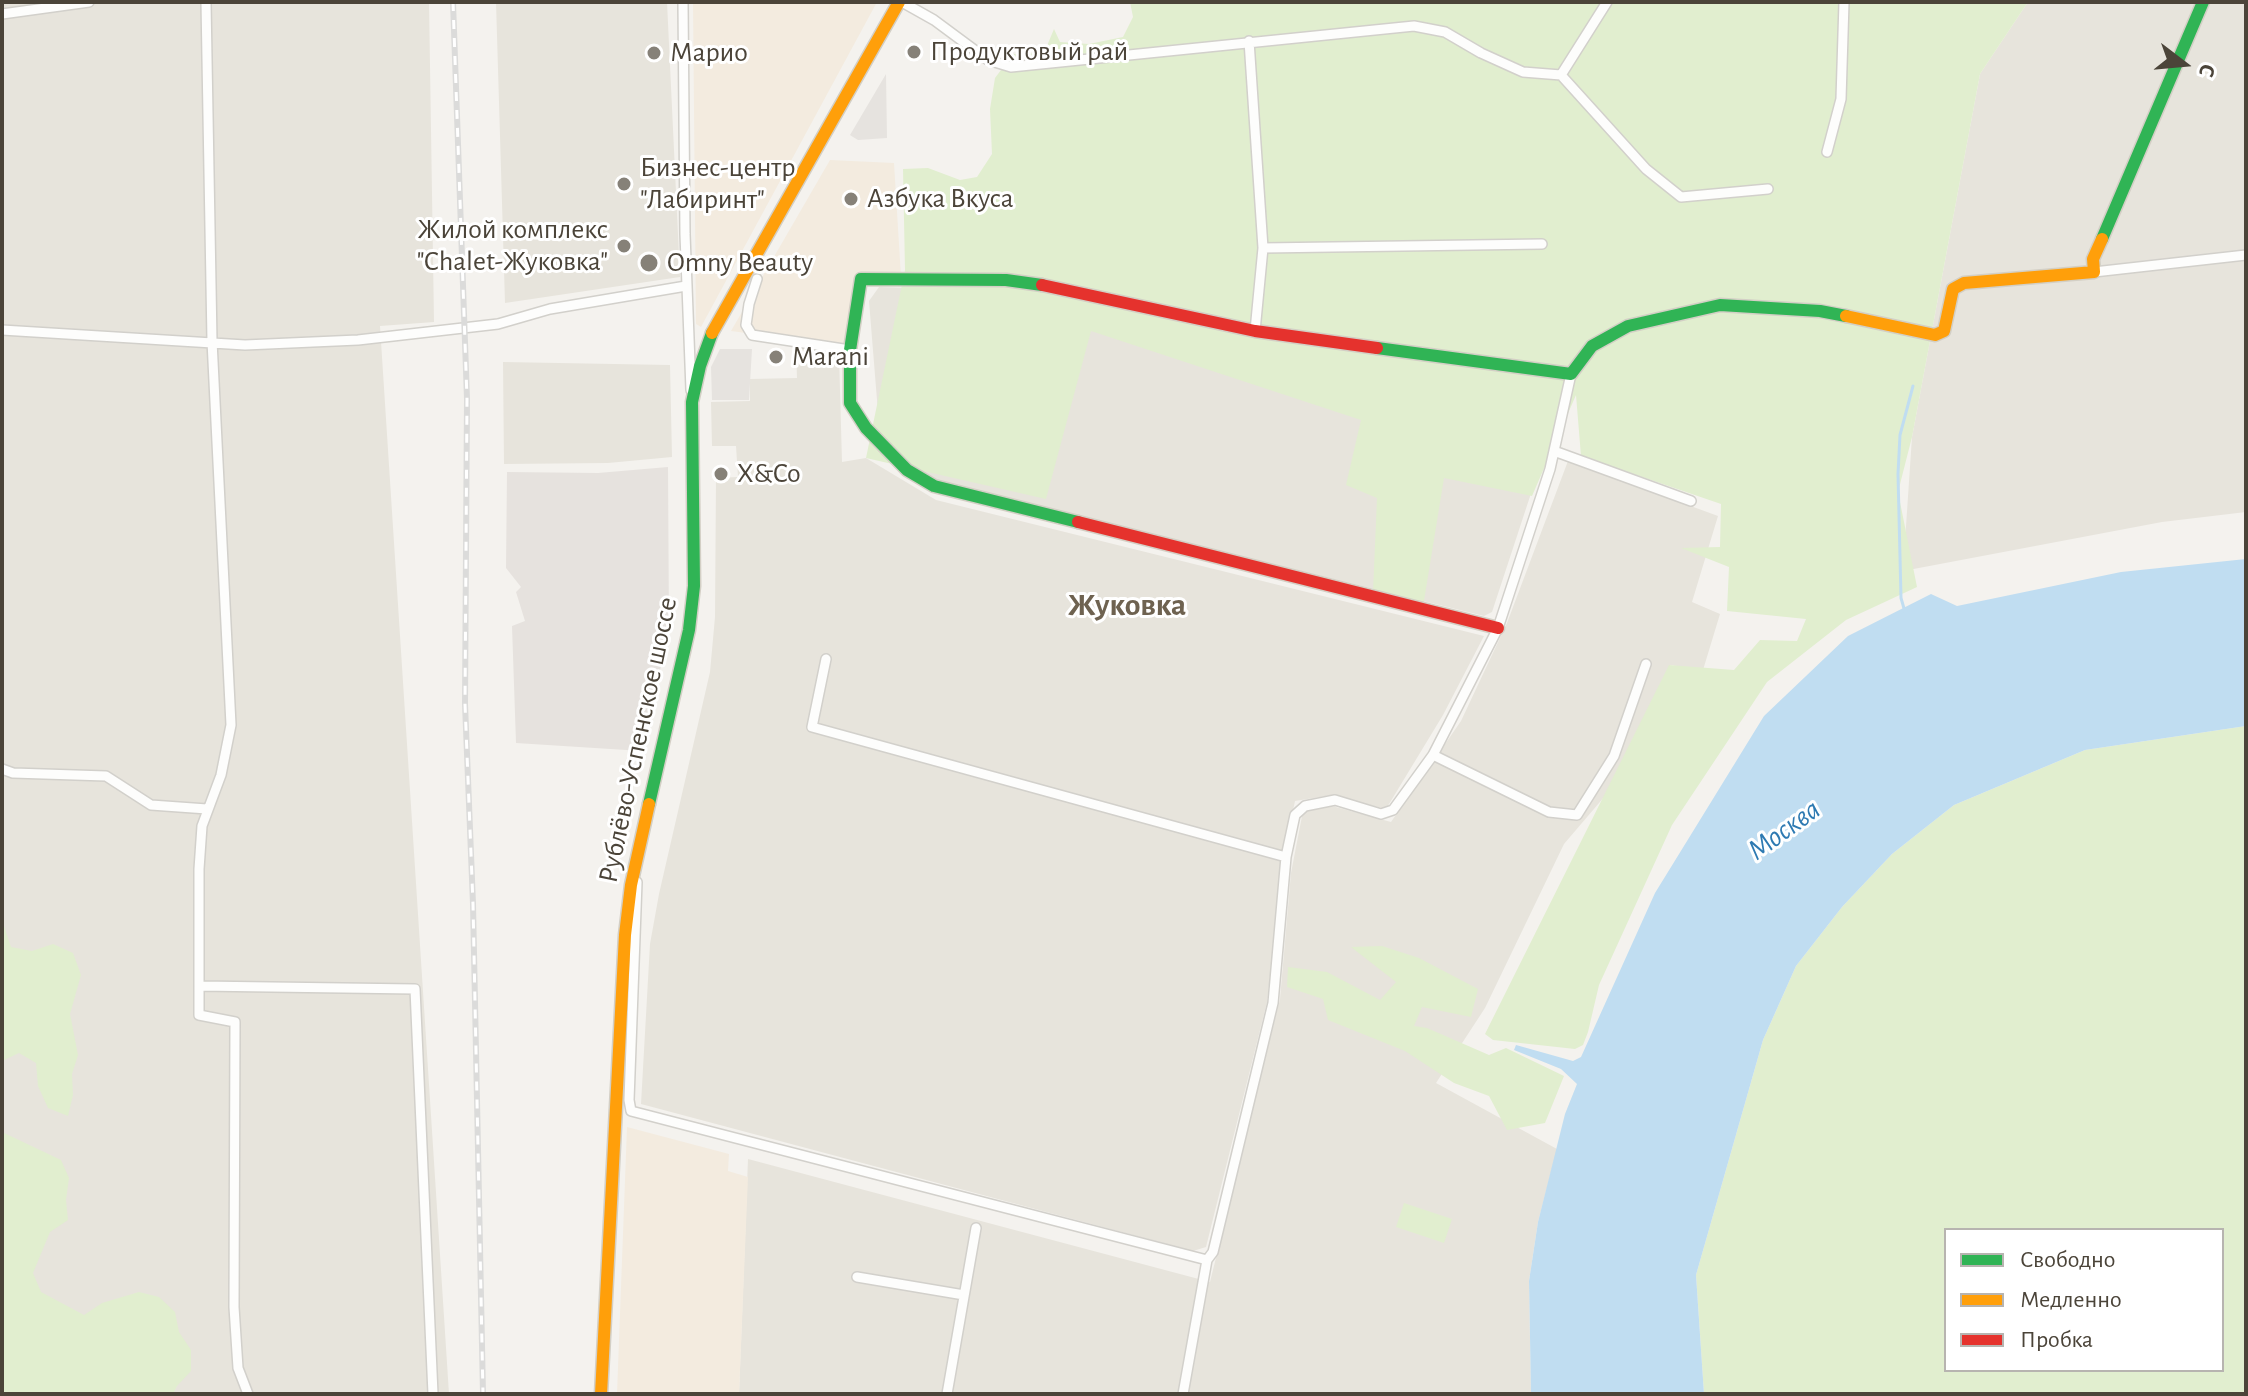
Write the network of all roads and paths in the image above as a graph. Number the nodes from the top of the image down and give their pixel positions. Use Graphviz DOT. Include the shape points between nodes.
graph roads {
  1 [pos="89,2"];
  2 [pos="206,2"];
  3 [pos="683,2"];
  4 [pos="900,2"];
  5 [pos="1607,2"];
  6 [pos="1844,2"];
  7 [pos="2203,2"];
  8 [pos="2,14"];
  9 [pos="1249,41"];
  10 [pos="1561,75"];
  11 [pos="1827,152"];
  12 [pos="1768,189"];
  13 [pos="1542,244"];
  14 [pos="1263,248"];
  15 [pos="2246,255"];
  16 [pos="2094,272"];
  17 [pos="686,286"];
  18 [pos="737,286"];
  19 [pos="2,330"];
  20 [pos="1255,331"];
  21 [pos="212,341"];
  22 [pos="850,350"];
  23 [pos="1571,374"];
  24 [pos="692,402"];
  25 [pos="1554,451"];
  26 [pos="1691,501"];
  27 [pos="1498,628"];
  28 [pos="826,659"];
  29 [pos="1646,664"];
  30 [pos="1433,755"];
  31 [pos="2,769"];
  32 [pos="207,809"];
  33 [pos="638,854"];
  34 [pos="1286,857"];
  35 [pos="199,986"];
  36 [pos="976,1228"];
  37 [pos="1207,1260"];
  38 [pos="857,1277"];
  39 [pos="964,1295"];
  40 [pos="248,1394"];
  41 [pos="433,1394"];
  42 [pos="601,1394"];
  43 [pos="947,1394"];
  44 [pos="1183,1394"];
  1 -- 8 [label="street"];
  2 -- 21 [label="street"];
  3 -- 17 [label="street"];
  4 -- 9 [label="street" via="988,60 1011,67"];
  4 -- 18 [label="street, Рублёво-Успенское шоссе"];
  5 -- 10 [label="street"];
  6 -- 11 [label="street" via="1841,99"];
  7 -- 16 [label="street" via="2093,259"];
  9 -- 10 [label="street" via="1414,26 1445,32 1523,72"];
  9 -- 14 [label="street"];
  10 -- 12 [label="street" via="1646,169 1681,197"];
  13 -- 14 [label="street"];
  14 -- 20 [label="street"];
  15 -- 16 [label="street"];
  16 -- 23 [label="street" via="1964,283 1953,289 1944,331 1935,335 1820,311 1720,305 1628,326 1592,346"];
  17 -- 21 [label="street" via="463,329 358,340 245,345"];
  17 -- 24 [label="street"];
  18 -- 22 [label="street" via="757,279 746,325 752,335"];
  18 -- 24 [label="street, Рублёво-Успенское шоссе" via="705,349"];
  19 -- 21 [label="street"];
  20 -- 22 [label="street" via="1060,287 1006,280 861,279"];
  20 -- 23 [label="street"];
  21 -- 32 [label="street" via="231,725 221,775"];
  22 -- 27 [label="street" via="850,403 866,428 907,470 934,486"];
  23 -- 25 [label="street"];
  24 -- 33 [label="street, Рублёво-Успенское шоссе" via="695,545 689,630"];
  25 -- 26 [label="street"];
  25 -- 27 [label="street"];
  27 -- 30 [label="street"];
  28 -- 34 [label="street" via="812,727"];
  29 -- 30 [label="street" via="1614,756 1577,815 1549,812"];
  30 -- 34 [label="street" via="1393,810 1381,814 1335,800 1305,806 1295,815"];
  31 -- 32 [label="street" via="106,776 151,805"];
  32 -- 35 [label="street" via="199,869"];
  33 -- 37 [label="street" via="631,1111"];
  33 -- 42 [label="street, Рублёво-Успенское шоссе" via="624,947"];
  34 -- 37 [label="street" via="1273,1003"];
  35 -- 40 [label="street" via="199,1015 235,1022 234,1307 238,1368"];
  35 -- 41 [label="street" via="415,989"];
  36 -- 39 [label="street"];
  37 -- 44 [label="street"];
  38 -- 39 [label="street"];
  39 -- 43 [label="street"];
}
